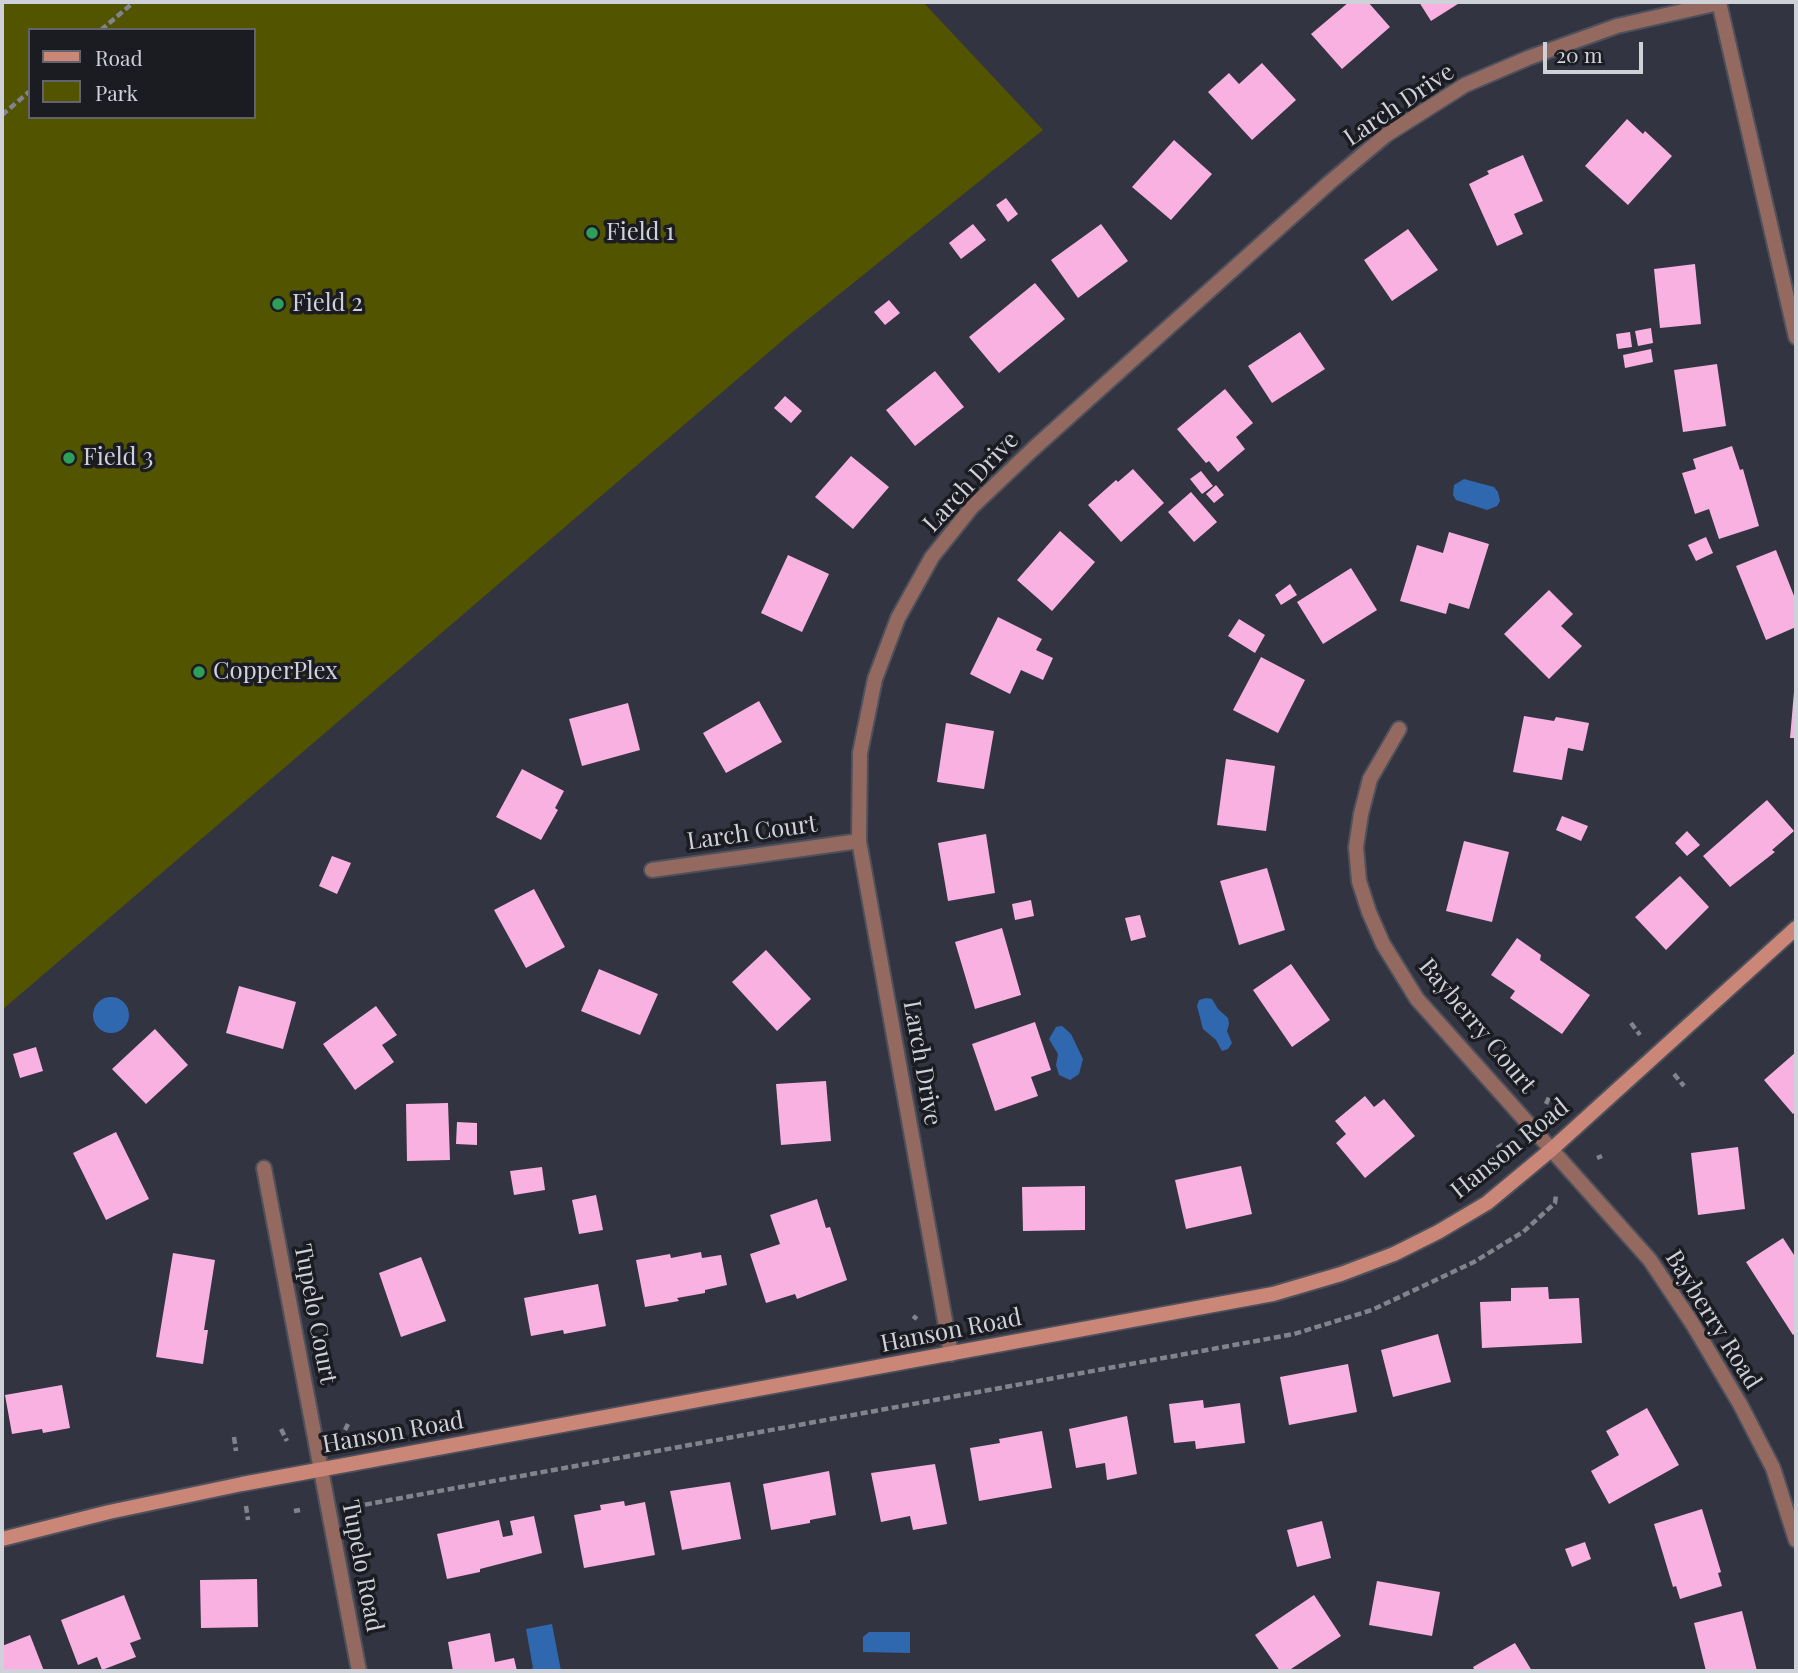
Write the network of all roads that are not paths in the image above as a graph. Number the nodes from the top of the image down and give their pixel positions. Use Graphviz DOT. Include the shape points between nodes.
graph roads {
  1 [pos="1719,3"];
  2 [pos="1791,288"];
  3 [pos="1796,338"];
  4 [pos="1399,729"];
  5 [pos="859,841"];
  6 [pos="652,870"];
  7 [pos="1796,928"];
  8 [pos="1552,1149"];
  9 [pos="264,1168"];
  10 [pos="951,1354"];
  11 [pos="321,1469"];
  12 [pos="2,1539"];
  13 [pos="1796,1540"];
  14 [pos="359,1671"];
  1 -- 2 [label="street"];
  1 -- 5 [label="street, Larch Drive" via="1617,26 1528,58 1465,85 1386,135 972,507 926,567 898,618 875,679 860,753"];
  2 -- 3 [label="street"];
  4 -- 8 [label="street, Bayberry Court" via="1370,779 1361,814 1356,847 1359,881 1369,912 1417,999"];
  5 -- 6 [label="street, Larch Court"];
  5 -- 10 [label="street, Larch Drive"];
  7 -- 8 [label="street, Hanson Road"];
  8 -- 10 [label="street, Hanson Road" via="1477,1209 1394,1254 1341,1274 1273,1294"];
  8 -- 13 [label="street, Bayberry Road" via="1650,1260 1692,1323 1773,1468"];
  9 -- 11 [label="street, Tupelo Court"];
  10 -- 11 [label="street, Hanson Road"];
  11 -- 12 [label="street, Hanson Road"];
  11 -- 14 [label="street, Tupelo Road"];
}
